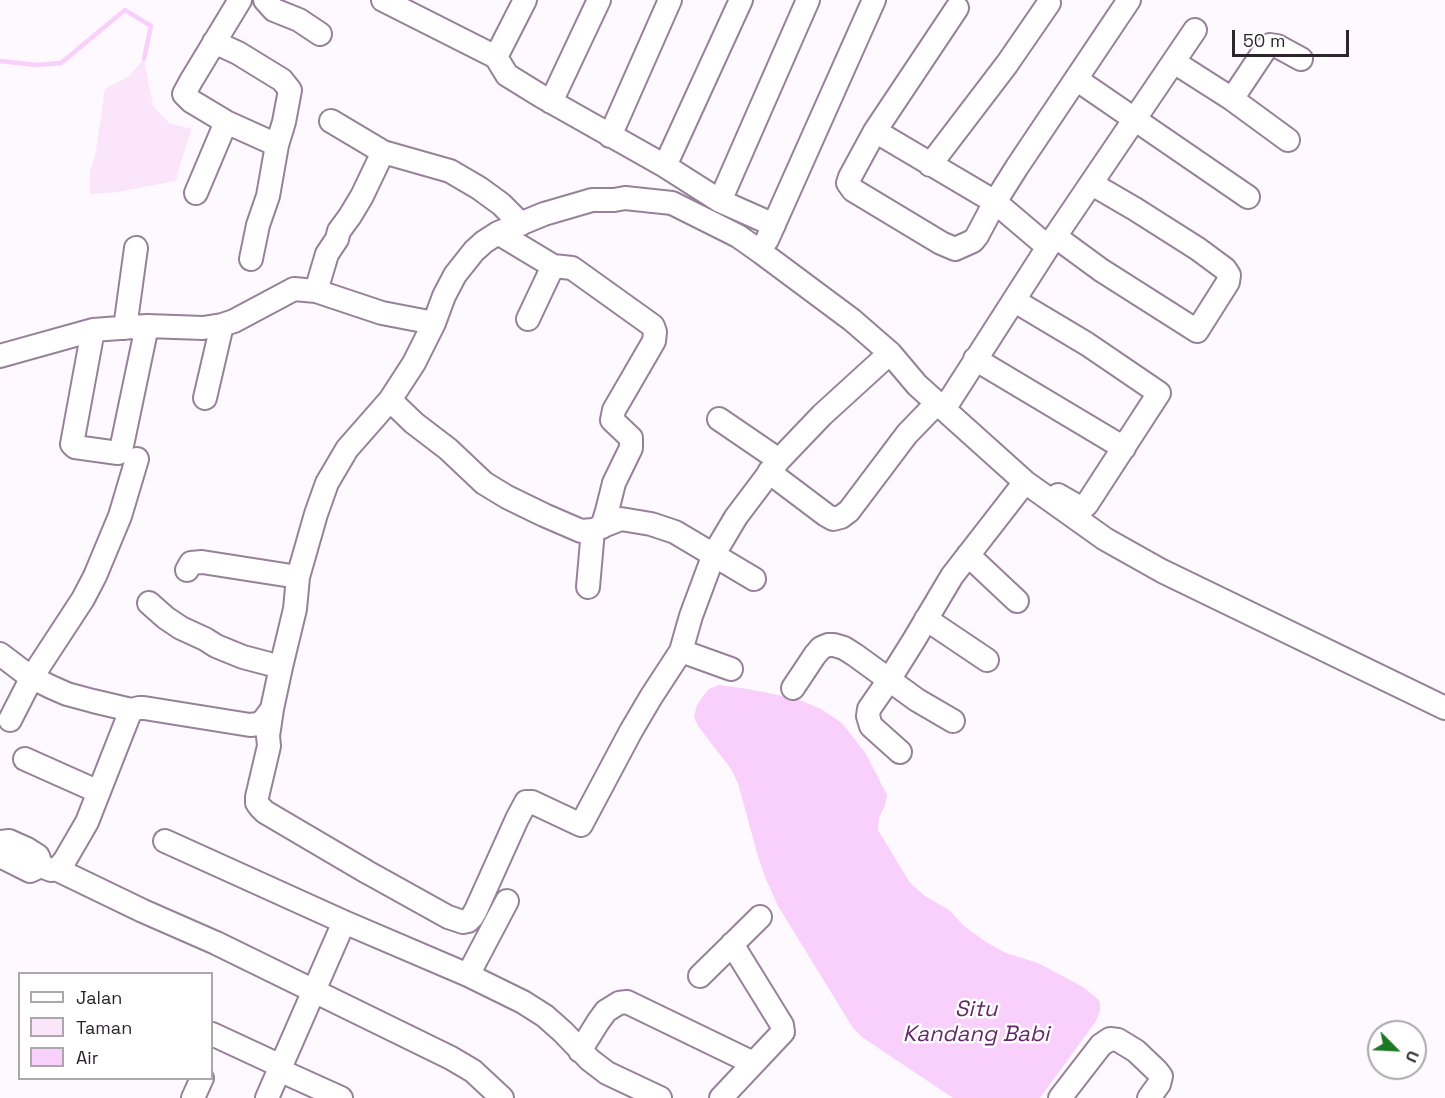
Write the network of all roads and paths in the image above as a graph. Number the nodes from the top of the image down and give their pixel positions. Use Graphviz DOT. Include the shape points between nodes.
graph roads {
  1 [pos="240,0"];
  2 [pos="265,0"];
  3 [pos="383,0"];
  4 [pos="599,0"];
  5 [pos="670,0"];
  6 [pos="741,0"];
  7 [pos="808,0"];
  8 [pos="874,0"];
  9 [pos="1129,0"];
  10 [pos="522,1"];
  11 [pos="1049,3"];
  12 [pos="957,8"];
  13 [pos="1196,30"];
  14 [pos="320,34"];
  15 [pos="214,42"];
  16 [pos="496,57"];
  17 [pos="1301,59"];
  18 [pos="1174,62"];
  19 [pos="1076,79"];
  20 [pos="1232,99"];
  21 [pos="551,102"];
  22 [pos="1136,119"];
  23 [pos="331,121"];
  24 [pos="226,122"];
  25 [pos="874,131"];
  26 [pos="610,136"];
  27 [pos="1288,140"];
  28 [pos="277,145"];
  29 [pos="383,152"];
  30 [pos="930,165"];
  31 [pos="665,166"];
  32 [pos="1092,184"];
  33 [pos="196,193"];
  34 [pos="1248,197"];
  35 [pos="720,201"];
  36 [pos="995,202"];
  37 [pos="520,224"];
  38 [pos="774,225"];
  39 [pos="498,233"];
  40 [pos="1052,242"];
  41 [pos="136,248"];
  42 [pos="762,253"];
  43 [pos="251,259"];
  44 [pos="553,266"];
  45 [pos="316,291"];
  46 [pos="1015,300"];
  47 [pos="528,319"];
  48 [pos="434,323"];
  49 [pos="222,326"];
  50 [pos="136,327"];
  51 [pos="93,330"];
  52 [pos="890,353"];
  53 [pos="0,356"];
  54 [pos="975,359"];
  55 [pos="205,398"];
  56 [pos="390,400"];
  57 [pos="942,405"];
  58 [pos="719,419"];
  59 [pos="1124,448"];
  60 [pos="137,459"];
  61 [pos="774,466"];
  62 [pos="1024,482"];
  63 [pos="597,528"];
  64 [pos="714,554"];
  65 [pos="968,555"];
  66 [pos="187,570"];
  67 [pos="298,577"];
  68 [pos="754,579"];
  69 [pos="588,587"];
  70 [pos="1017,601"];
  71 [pos="149,603"];
  72 [pos="926,619"];
  73 [pos="681,651"];
  74 [pos="0,654"];
  75 [pos="987,660"];
  76 [pos="280,667"];
  77 [pos="731,669"];
  78 [pos="32,677"];
  79 [pos="889,680"];
  80 [pos="793,688"];
  81 [pos="1445,708"];
  82 [pos="272,709"];
  83 [pos="131,710"];
  84 [pos="10,720"];
  85 [pos="953,721"];
  86 [pos="900,752"];
  87 [pos="25,759"];
  88 [pos="99,792"];
  89 [pos="165,841"];
  90 [pos="0,842"];
  91 [pos="0,856"];
  92 [pos="48,868"];
  93 [pos="507,902"];
  94 [pos="760,917"];
  95 [pos="344,922"];
  96 [pos="732,944"];
  97 [pos="468,975"];
  98 [pos="700,976"];
  99 [pos="313,991"];
  100 [pos="214,1043"];
  101 [pos="580,1051"];
  102 [pos="753,1063"];
  103 [pos="280,1068"];
  104 [pos="201,1080"];
  105 [pos="193,1098"];
  106 [pos="267,1098"];
  107 [pos="341,1098"];
  108 [pos="502,1098"];
  109 [pos="660,1098"];
  110 [pos="721,1098"];
  111 [pos="1060,1098"];
  112 [pos="1149,1098"];
  1 -- 15 [label="street"];
  2 -- 14 [label="street" via="273,10"];
  3 -- 16 [label="street"];
  4 -- 21 [label="street"];
  5 -- 26 [label="street"];
  6 -- 31 [label="street"];
  7 -- 35 [label="street"];
  8 -- 38 [label="street"];
  9 -- 19 [label="street"];
  10 -- 16 [label="street"];
  11 -- 30 [label="street"];
  12 -- 25 [label="street"];
  13 -- 18 [label="street"];
  15 -- 24 [label="street" via="184,94"];
  15 -- 28 [label="street" via="282,80 290,90"];
  16 -- 21 [label="street" via="507,75"];
  17 -- 20 [label="street" via="1270,45"];
  18 -- 20 [label="street"];
  18 -- 22 [label="street"];
  19 -- 22 [label="street"];
  19 -- 36 [label="street"];
  20 -- 27 [label="street"];
  21 -- 26 [label="street"];
  22 -- 32 [label="street"];
  22 -- 34 [label="street"];
  23 -- 29 [label="street"];
  24 -- 28 [label="street"];
  24 -- 33 [label="street"];
  25 -- 30 [label="street"];
  25 -- 36 [label="street" via="848,183 853,190 931,237 955,249 973,241"];
  26 -- 31 [label="street"];
  28 -- 43 [label="street"];
  29 -- 37 [label="street" via="450,171 501,204"];
  29 -- 45 [label="street" via="327,254"];
  30 -- 36 [label="street"];
  31 -- 35 [label="street"];
  32 -- 40 [label="street"];
  32 -- 40 [label="street" via="1225,269 1228,282 1197,331"];
  35 -- 38 [label="street"];
  36 -- 40 [label="street"];
  37 -- 39 [label="street"];
  37 -- 42 [label="street" via="592,201 625,198 672,203 738,236"];
  38 -- 42 [label="street"];
  39 -- 44 [label="street"];
  39 -- 48 [label="street" via="474,251 455,275"];
  40 -- 46 [label="street"];
  41 -- 50 [label="street"];
  42 -- 52 [label="street"];
  44 -- 47 [label="street"];
  44 -- 63 [label="street" via="572,268 653,326 655,333 614,410 612,420 631,438 631,448"];
  45 -- 48 [label="street" via="382,313"];
  45 -- 49 [label="street" via="294,289"];
  46 -- 54 [label="street"];
  46 -- 59 [label="street" via="1159,393"];
  48 -- 56 [label="street"];
  49 -- 50 [label="street"];
  49 -- 55 [label="street"];
  50 -- 51 [label="street"];
  50 -- 51 [label="street" via="118,453 72,444"];
  51 -- 53 [label="street"];
  52 -- 57 [label="street" via="917,385"];
  52 -- 61 [label="street" via="822,415"];
  54 -- 57 [label="street"];
  54 -- 59 [label="street"];
  56 -- 63 [label="street" via="484,483 573,529"];
  56 -- 67 [label="street" via="346,449 336,467 321,500"];
  57 -- 59 [label="street" via="1046,487 1079,507 1087,504"];
  57 -- 61 [label="street" via="907,434 842,517 833,519 826,515"];
  57 -- 62 [label="street"];
  58 -- 61 [label="street"];
  60 -- 78 [label="street" via="120,516 94,576"];
  61 -- 64 [label="street"];
  62 -- 65 [label="street"];
  62 -- 81 [label="street" via="1105,539 1162,571"];
  63 -- 64 [label="street" via="621,519 651,524 675,532"];
  63 -- 69 [label="street"];
  64 -- 68 [label="street"];
  64 -- 73 [label="street"];
  65 -- 70 [label="street"];
  65 -- 72 [label="street"];
  66 -- 67 [label="street" via="191,563 202,562"];
  67 -- 76 [label="street" via="295,609"];
  71 -- 76 [label="street" via="165,618 216,646"];
  72 -- 75 [label="street"];
  72 -- 79 [label="street"];
  73 -- 77 [label="street"];
  73 -- 82 [label="street" via="631,731 581,825 526,802 472,917 463,922 367,872 260,807 257,797 269,746"];
  74 -- 78 [label="street"];
  76 -- 82 [label="street"];
  78 -- 83 [label="street" via="66,694"];
  78 -- 84 [label="street"];
  79 -- 80 [label="street" via="844,648 828,645 814,655"];
  79 -- 85 [label="street"];
  79 -- 86 [label="street" via="868,709 868,716 871,726"];
  82 -- 83 [label="street" via="263,721 250,725 144,708"];
  83 -- 88 [label="street"];
  87 -- 88 [label="street"];
  88 -- 92 [label="street" via="65,860"];
  89 -- 95 [label="street"];
  90 -- 92 [label="street" via="9,841 27,849"];
  91 -- 92 [label="street" via="30,871"];
  92 -- 99 [label="street"];
  93 -- 97 [label="street"];
  94 -- 96 [label="street"];
  95 -- 97 [label="street"];
  95 -- 99 [label="street"];
  96 -- 98 [label="street"];
  96 -- 102 [label="street" via="783,1028 783,1034"];
  97 -- 101 [label="street" via="545,1016"];
  99 -- 103 [label="street"];
  99 -- 108 [label="street" via="451,1058 473,1071"];
  100 -- 103 [label="street"];
  101 -- 102 [label="street" via="606,1011 627,1002"];
  101 -- 109 [label="street" via="607,1073"];
  102 -- 110 [label="street"];
  103 -- 106 [label="street"];
  103 -- 107 [label="street"];
  104 -- 105 [label="street"];
  111 -- 112 [label="street" via="1110,1039 1136,1051 1161,1076"];
}
